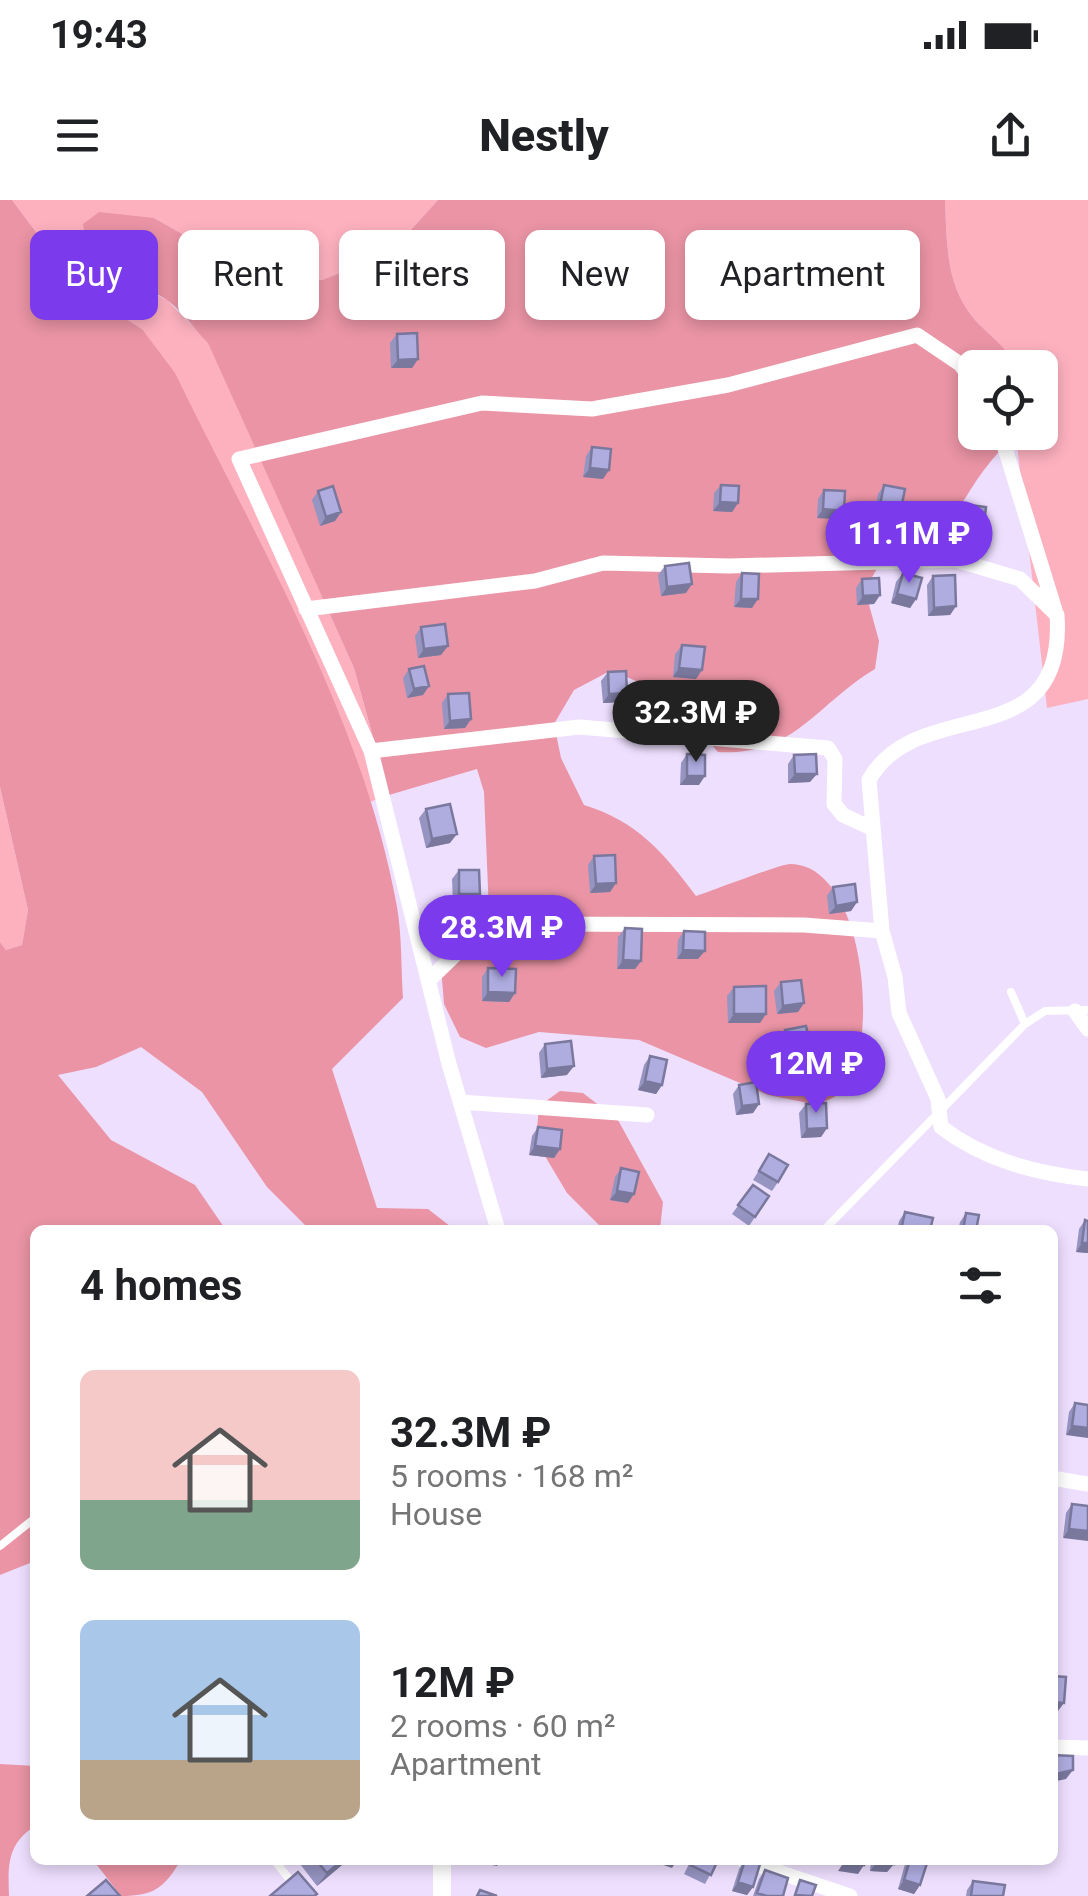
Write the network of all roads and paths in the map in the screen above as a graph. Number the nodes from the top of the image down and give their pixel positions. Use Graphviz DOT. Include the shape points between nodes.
graph roads {
  1 [pos="958,363"];
  2 [pos="1006,450"];
  3 [pos="306,609"];
  4 [pos="1057,615"];
  5 [pos="372,751"];
  6 [pos="870,828"];
  7 [pos="882,930"];
  8 [pos="430,979"];
  9 [pos="1011,992"];
  10 [pos="1081,1011"];
  11 [pos="1026,1024"];
  12 [pos="1088,1028"];
  13 [pos="460,1102"];
  14 [pos="647,1115"];
  15 [pos="937,1116"];
  16 [pos="1088,1179"];
  17 [pos="497,1225"];
  18 [pos="829,1225"];
  19 [pos="1058,1479"];
  20 [pos="1088,1484"];
  21 [pos="30,1522"];
  22 [pos="0,1546"];
  23 [pos="1058,1747"];
  24 [pos="1088,1748"];
  25 [pos="278,1865"];
  26 [pos="442,1865"];
  27 [pos="758,1865"];
  28 [pos="303,1896"];
  29 [pos="442,1896"];
  30 [pos="850,1896"];
  1 -- 3 [label="street" via="918,336 592,409 482,404 239,458"];
  2 -- 4 [label="street"];
  3 -- 4 [label="street" via="535,581 603,563 956,560 1020,580"];
  3 -- 5 [label="street"];
  4 -- 6 [label="street" via="1059,644 1039,692 1006,713 896,748 869,780"];
  5 -- 6 [label="street" via="579,727 828,748 835,759 834,804"];
  5 -- 8 [label="street"];
  6 -- 7 [label="street"];
  7 -- 8 [label="street" via="487,924"];
  7 -- 15 [label="street" via="899,1013 938,1099"];
  8 -- 13 [label="street"];
  9 -- 11 [label="lane"];
  10 -- 11 [label="lane" via="1045,1011"];
  10 -- 12 [label="street"];
  11 -- 15 [label="lane"];
  13 -- 14 [label="street"];
  13 -- 17 [label="street"];
  15 -- 16 [label="street" via="951,1134 991,1156 1029,1171"];
  15 -- 18 [label="lane"];
  19 -- 20 [label="street"];
  21 -- 22 [label="lane"];
  23 -- 24 [label="street"];
  25 -- 28 [label="lane"];
  26 -- 29 [label="street"];
  27 -- 30 [label="street"];
}
